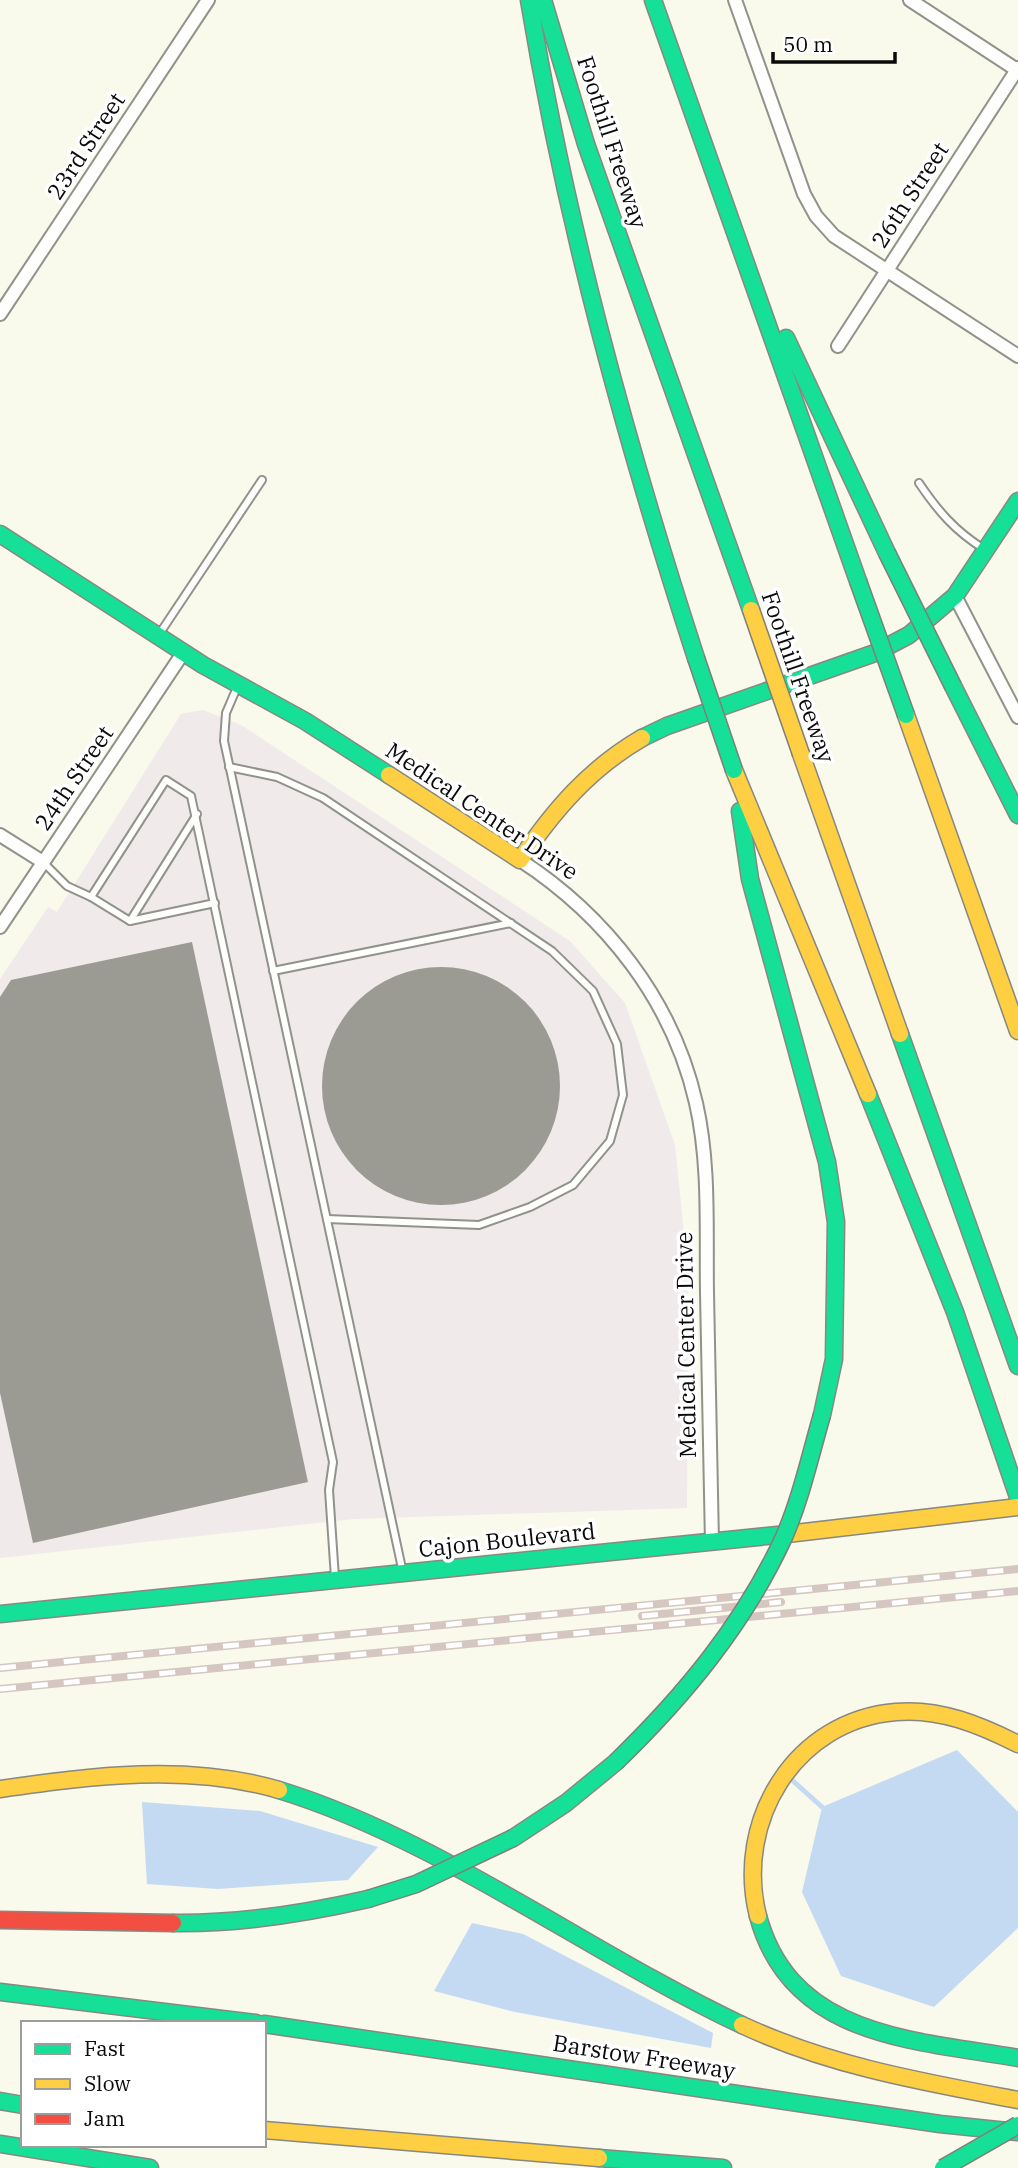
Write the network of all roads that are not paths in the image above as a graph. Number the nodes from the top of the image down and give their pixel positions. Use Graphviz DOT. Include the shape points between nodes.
graph roads {
  1 [pos="208,0"];
  2 [pos="529,0"];
  3 [pos="542,0"];
  4 [pos="653,0"];
  5 [pos="735,0"];
  6 [pos="910,0"];
  7 [pos="1017,69"];
  8 [pos="732,225"];
  9 [pos="887,271"];
  10 [pos="0,314"];
  11 [pos="838,346"];
  12 [pos="1018,356"];
  13 [pos="262,480"];
  14 [pos="919,483"];
  15 [pos="1018,501"];
  16 [pos="0,534"];
  17 [pos="985,550"];
  18 [pos="955,596"];
  19 [pos="158,636"];
  20 [pos="183,653"];
  21 [pos="239,683"];
  22 [pos="1018,717"];
  23 [pos="229,767"];
  24 [pos="734,770"];
  25 [pos="197,814"];
  26 [pos="1018,815"];
  27 [pos="0,835"];
  28 [pos="520,860"];
  29 [pos="43,862"];
  30 [pos="91,897"];
  31 [pos="215,903"];
  32 [pos="130,921"];
  33 [pos="511,923"];
  34 [pos="0,927"];
  35 [pos="273,971"];
  36 [pos="1018,1031"];
  37 [pos="327,1219"];
  38 [pos="1018,1366"];
  39 [pos="1018,1497"];
  40 [pos="1018,1507"];
  41 [pos="712,1543"];
  42 [pos="404,1573"];
  43 [pos="335,1580"];
  44 [pos="0,1614"];
  45 [pos="1018,1744"];
  46 [pos="0,1789"];
  47 [pos="0,1920"];
  48 [pos="0,1992"];
  49 [pos="239,2021"];
  50 [pos="266,2024"];
  51 [pos="1018,2058"];
  52 [pos="1018,2100"];
  53 [pos="0,2101"];
  54 [pos="21,2105"];
  55 [pos="1018,2124"];
  56 [pos="266,2130"];
  57 [pos="1018,2132"];
  58 [pos="0,2144"];
  59 [pos="150,2168"];
  60 [pos="723,2168"];
  61 [pos="943,2168"];
  1 -- 10 [label="street, 23rd Street"];
  2 -- 24 [label="main road, bridge" via="552,140 608,360 663,557"];
  3 -- 38 [label="main road, Foothill Freeway, bridge" via="586,144"];
  4 -- 8 [label="main road"];
  5 -- 9 [label="street" via="804,194 816,216 834,236"];
  6 -- 7 [label="street"];
  7 -- 9 [label="street, 26th Street"];
  8 -- 26 [label="main road, bridge" via="887,553"];
  8 -- 36 [label="main road, bridge"];
  9 -- 11 [label="street, 26th Street"];
  9 -- 12 [label="street"];
  13 -- 19 [label="lane"];
  14 -- 17 [label="lane" via="939,513"];
  15 -- 17 [label="main road"];
  16 -- 19 [label="main road, Medical Center Drive"];
  17 -- 18 [label="main road"];
  18 -- 22 [label="street"];
  18 -- 28 [label="main road" via="909,635 876,653 634,740 579,781"];
  19 -- 20 [label="main road, Medical Center Drive"];
  20 -- 21 [label="main road, Medical Center Drive"];
  20 -- 29 [label="street, 24th Street"];
  21 -- 23 [label="lane" via="226,713 224,741"];
  21 -- 28 [label="main road, Medical Center Drive" via="306,721"];
  23 -- 33 [label="lane" via="277,777 323,798"];
  23 -- 35 [label="lane"];
  24 -- 39 [label="main road" via="941,1272"];
  24 -- 47 [label="main road, bridge" via="750,879 827,1162 836,1222 834,1359 822,1415 798,1499 774,1556 737,1620 665,1716 616,1762 513,1838 416,1884 294,1916 218,1924"];
  25 -- 30 [label="lane" via="191,796 166,780"];
  25 -- 31 [label="lane"];
  25 -- 32 [label="lane"];
  27 -- 29 [label="street"];
  28 -- 41 [label="street, Medical Center Drive" via="580,906 631,962 666,1018 696,1103 706,1197"];
  29 -- 30 [label="lane" via="67,887"];
  29 -- 34 [label="street, 24th Street"];
  30 -- 32 [label="lane"];
  31 -- 32 [label="lane"];
  31 -- 43 [label="lane" via="333,1462 329,1490"];
  33 -- 35 [label="lane"];
  33 -- 37 [label="lane" via="552,951 593,991 617,1045 623,1096 610,1141 573,1185 530,1208 479,1225"];
  35 -- 37 [label="lane"];
  37 -- 42 [label="lane"];
  40 -- 41 [label="main road, Cajon Boulevard"];
  41 -- 42 [label="main road, Cajon Boulevard"];
  42 -- 43 [label="main road, Cajon Boulevard"];
  43 -- 44 [label="main road, Cajon Boulevard"];
  45 -- 51 [label="main road" via="969,1719 913,1709 877,1713 825,1732 801,1752 770,1795 760,1821 752,1874 763,1933 777,1961 792,1982 832,2015 878,2032"];
  46 -- 52 [label="main road" via="116,1774 177,1773 290,1793 344,1812 397,1839 766,2036 848,2064"];
  48 -- 49 [label="main road"];
  50 -- 57 [label="main road, Barstow Freeway"];
  53 -- 54 [label="main road"];
  55 -- 61 [label="main road, bridge"];
  56 -- 60 [label="main road"];
  58 -- 59 [label="main road"];
}
